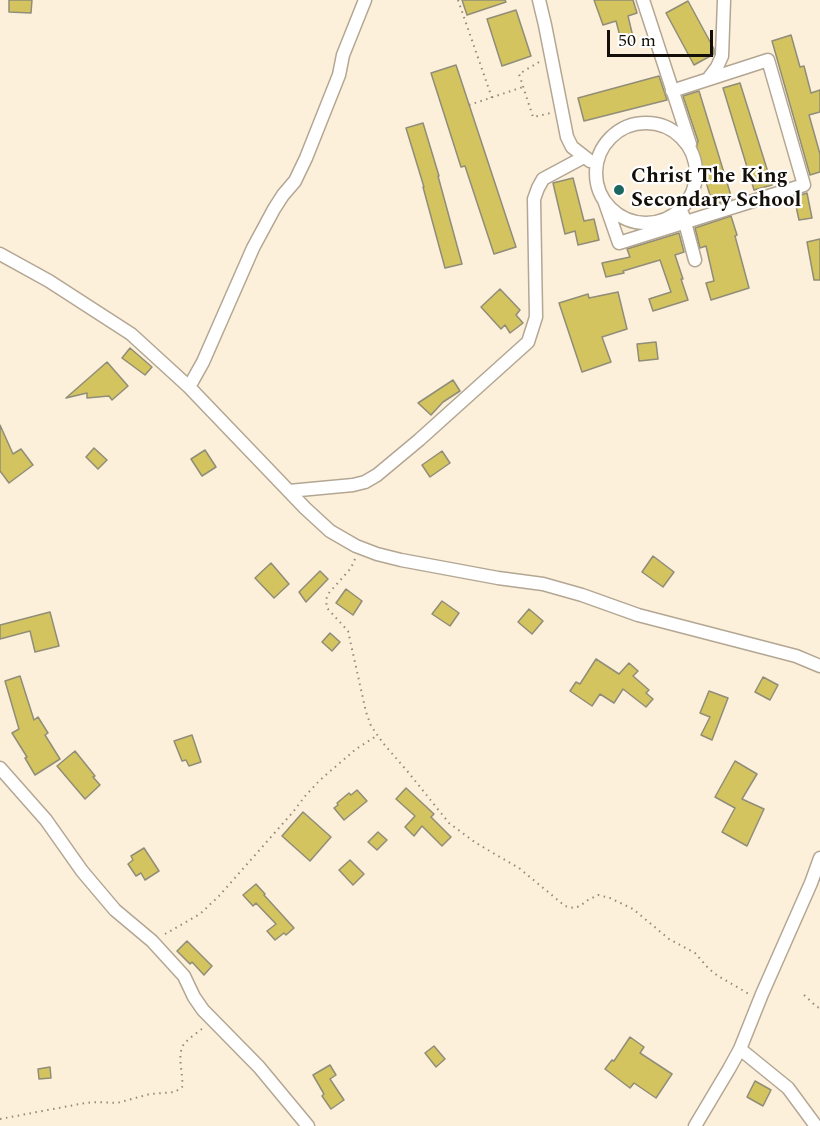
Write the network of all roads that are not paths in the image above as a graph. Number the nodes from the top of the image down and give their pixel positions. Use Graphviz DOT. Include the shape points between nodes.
graph roads {
  1 [pos="365,0"];
  2 [pos="539,0"];
  3 [pos="643,0"];
  4 [pos="724,0"];
  5 [pos="708,79"];
  6 [pos="672,91"];
  7 [pos="692,151"];
  8 [pos="584,157"];
  9 [pos="596,165"];
  10 [pos="604,200"];
  11 [pos="681,209"];
  12 [pos="685,223"];
  13 [pos="0,254"];
  14 [pos="696,260"];
  15 [pos="189,387"];
  16 [pos="289,491"];
  17 [pos="820,666"];
  18 [pos="0,768"];
  19 [pos="820,858"];
  20 [pos="740,1049"];
  21 [pos="308,1126"];
  22 [pos="695,1126"];
  23 [pos="816,1126"];
  1 -- 15 [label="street" via="306,158 253,248"];
  2 -- 8 [label="street" via="567,137"];
  3 -- 6 [label="street"];
  4 -- 5 [label="street" via="722,56"];
  5 -- 6 [label="street"];
  5 -- 12 [label="street" via="768,60 804,185"];
  6 -- 7 [label="street"];
  7 -- 9 [label="street" via="684,139 662,124 634,123 610,136"];
  7 -- 11 [label="street" via="696,178 693,192"];
  8 -- 9 [label="street"];
  8 -- 16 [label="street" via="543,179 534,199 536,317 528,342 377,475 353,485"];
  9 -- 10 [label="street" via="598,188"];
  10 -- 11 [label="street" via="624,219 637,223 664,220"];
  10 -- 12 [label="street" via="619,243"];
  11 -- 12 [label="street"];
  12 -- 14 [label="street"];
  13 -- 15 [label="street" via="131,334"];
  15 -- 16 [label="street"];
  16 -- 17 [label="street" via="330,531 377,554 543,584"];
  18 -- 21 [label="street" via="46,819 115,910 152,941 184,976 194,997 213,1020"];
  19 -- 20 [label="street"];
  20 -- 22 [label="street"];
  20 -- 23 [label="street" via="788,1088"];
}
